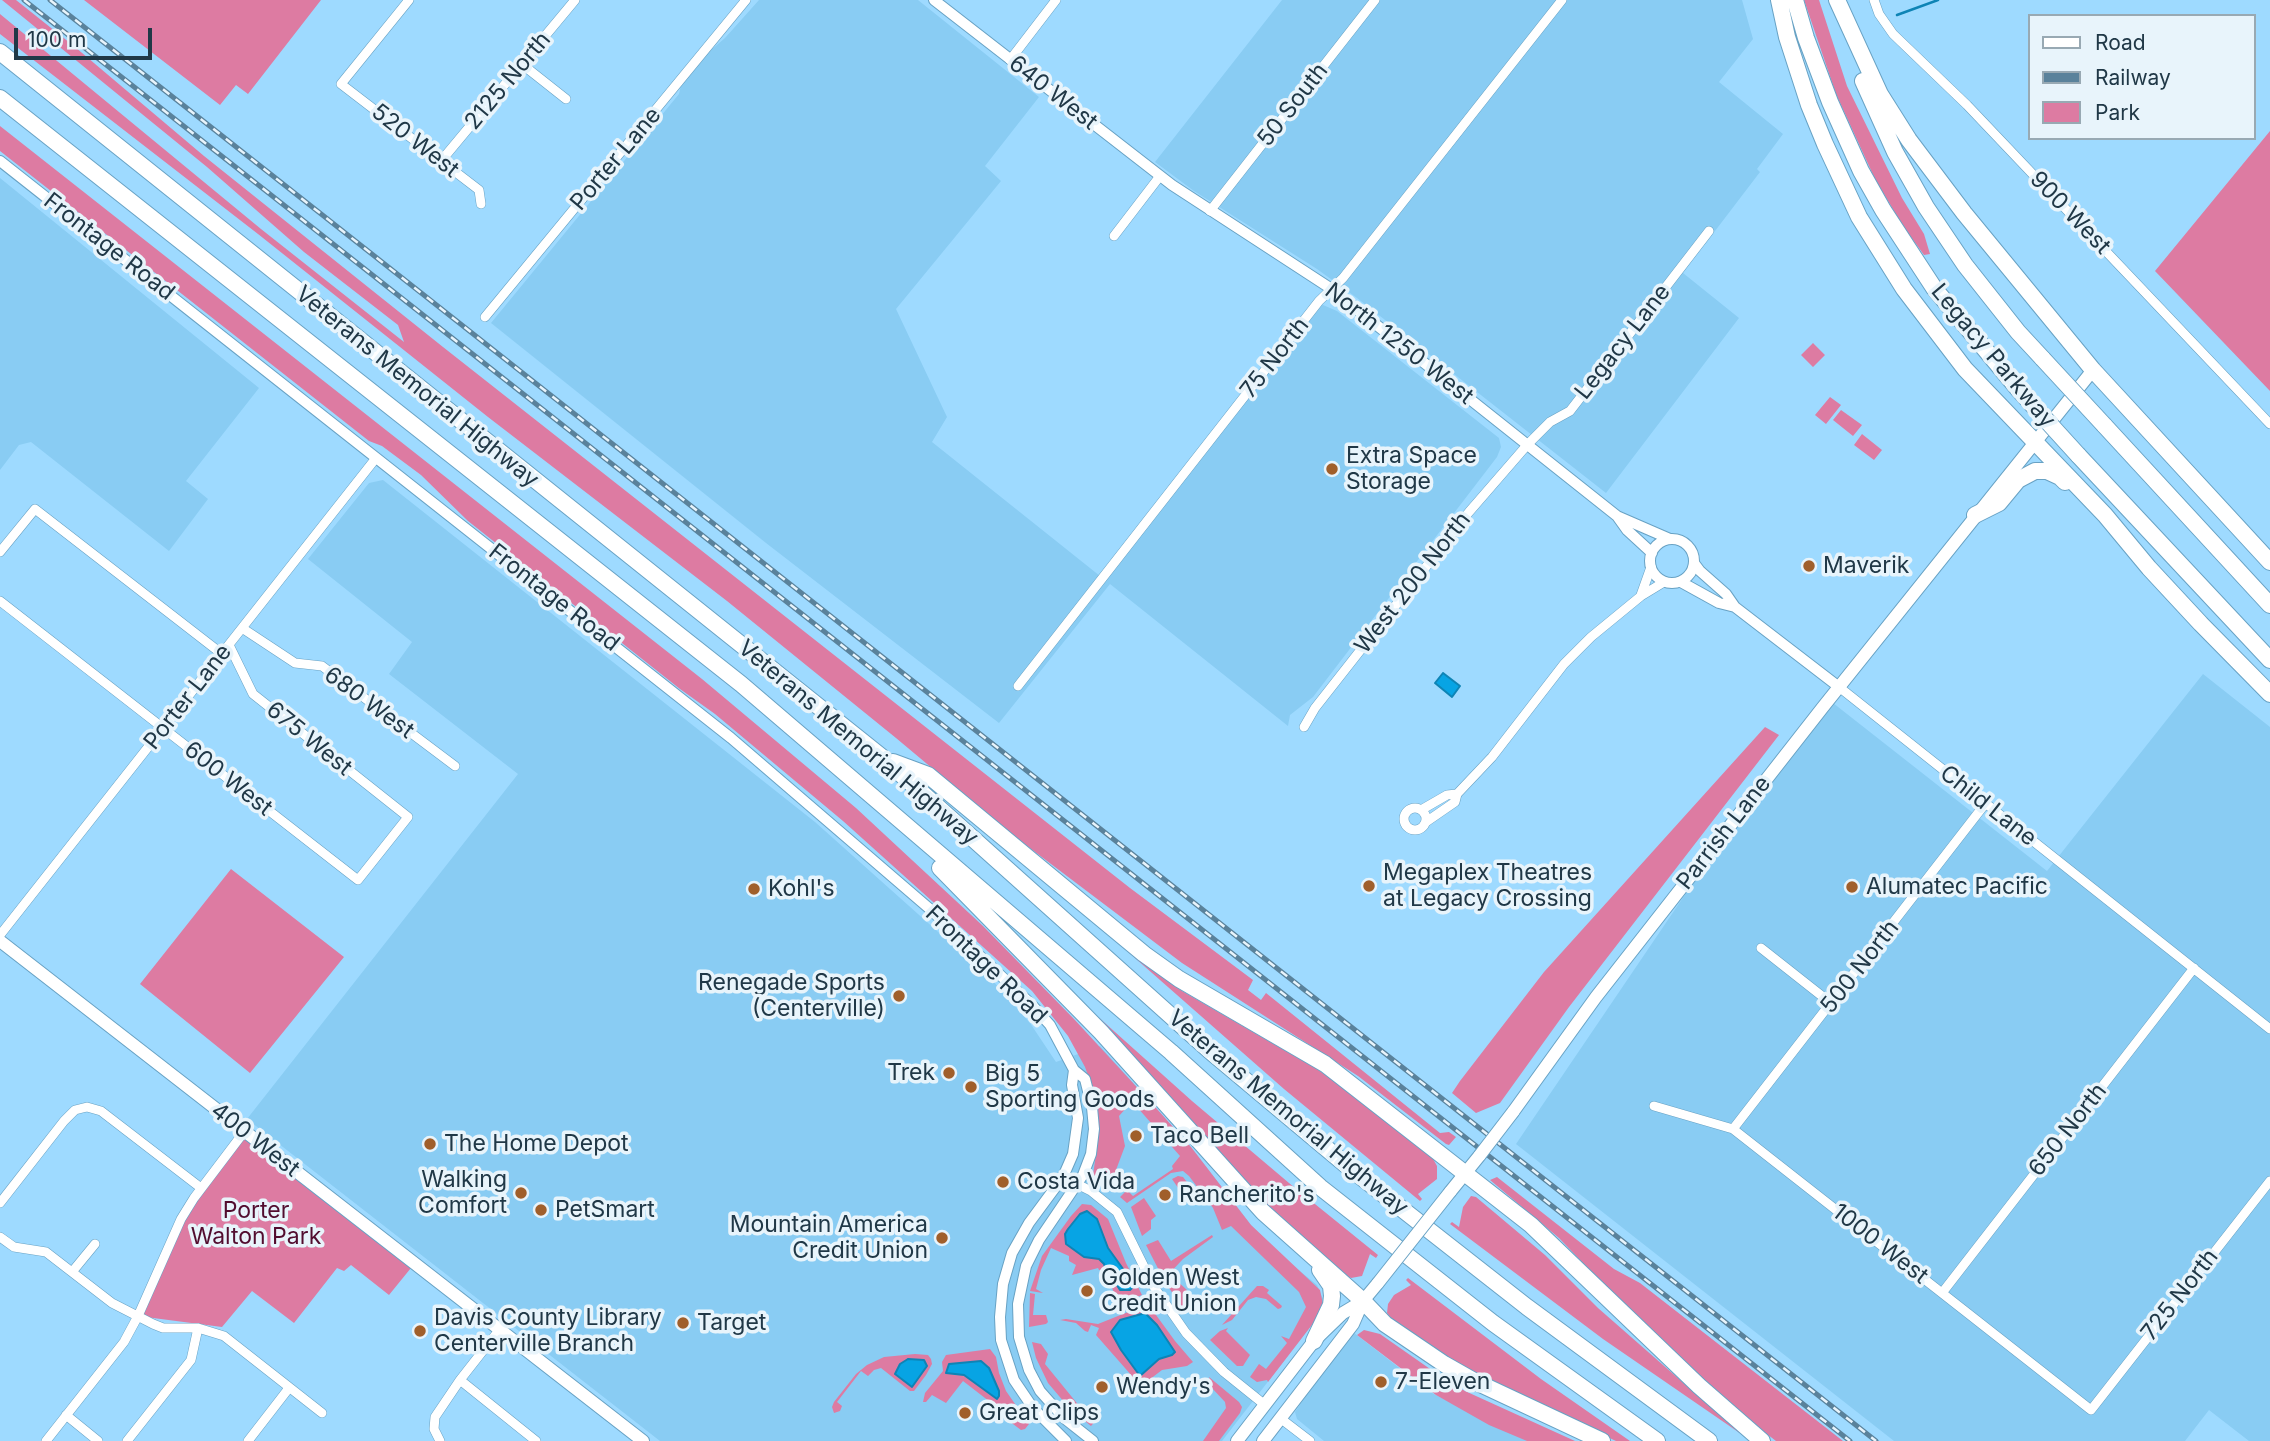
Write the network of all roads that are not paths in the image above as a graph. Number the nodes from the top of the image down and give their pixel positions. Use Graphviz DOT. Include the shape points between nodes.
graph roads {
  1 [pos="409,0"];
  2 [pos="575,0"];
  3 [pos="746,0"];
  4 [pos="934,0"];
  5 [pos="1056,0"];
  6 [pos="1375,0"];
  7 [pos="1562,0"];
  8 [pos="1779,0"];
  9 [pos="1795,0"];
  10 [pos="1835,0"];
  11 [pos="1874,0"];
  12 [pos="0,52"];
  13 [pos="1010,60"];
  14 [pos="523,65"];
  15 [pos="0,98"];
  16 [pos="566,99"];
  17 [pos="0,160"];
  18 [pos="440,161"];
  19 [pos="1160,176"];
  20 [pos="1172,185"];
  21 [pos="481,204"];
  22 [pos="1210,211"];
  23 [pos="1709,231"];
  24 [pos="1114,236"];
  25 [pos="1330,289"];
  26 [pos="485,317"];
  27 [pos="2093,370"];
  28 [pos="2270,425"];
  29 [pos="2034,441"];
  30 [pos="1528,444"];
  31 [pos="376,458"];
  32 [pos="2060,468"];
  33 [pos="2000,485"];
  34 [pos="1975,515"];
  35 [pos="1618,516"];
  36 [pos="1670,539"];
  37 [pos="0,552"];
  38 [pos="1652,553"];
  39 [pos="2270,562"];
  40 [pos="1694,563"];
  41 [pos="1651,567"];
  42 [pos="2149,568"];
  43 [pos="1664,582"];
  44 [pos="1681,582"];
  45 [pos="1641,596"];
  46 [pos="0,601"];
  47 [pos="2270,605"];
  48 [pos="1735,607"];
  49 [pos="243,628"];
  50 [pos="229,645"];
  51 [pos="222,654"];
  52 [pos="2270,660"];
  53 [pos="1018,686"];
  54 [pos="1839,687"];
  55 [pos="2270,694"];
  56 [pos="1304,727"];
  57 [pos="163,729"];
  58 [pos="883,758"];
  59 [pos="455,766"];
  60 [pos="1457,794"];
  61 [pos="876,800"];
  62 [pos="1985,804"];
  63 [pos="1421,810"];
  64 [pos="1426,822"];
  65 [pos="358,880"];
  66 [pos="0,938"];
  67 [pos="1761,948"];
  68 [pos="2194,968"];
  69 [pos="1832,1004"];
  70 [pos="2270,1029"];
  71 [pos="1074,1070"];
  72 [pos="1654,1106"];
  73 [pos="1733,1129"];
  74 [pos="244,1132"];
  75 [pos="1465,1173"];
  76 [pos="1063,1177"];
  77 [pos="2270,1181"];
  78 [pos="1078,1184"];
  79 [pos="1237,1184"];
  80 [pos="201,1188"];
  81 [pos="0,1203"];
  82 [pos="0,1237"];
  83 [pos="95,1244"];
  84 [pos="72,1272"];
  85 [pos="1942,1293"];
  86 [pos="1363,1301"];
  87 [pos="138,1316"];
  88 [pos="198,1328"];
  89 [pos="500,1329"];
  90 [pos="1314,1341"];
  91 [pos="460,1380"];
  92 [pos="289,1388"];
  93 [pos="1265,1405"];
  94 [pos="2091,1410"];
  95 [pos="322,1413"];
  96 [pos="66,1415"];
  97 [pos="1280,1418"];
  98 [pos="46,1441"];
  99 [pos="98,1441"];
  100 [pos="127,1441"];
  101 [pos="248,1441"];
  102 [pos="440,1441"];
  103 [pos="537,1441"];
  104 [pos="643,1441"];
  105 [pos="1066,1441"];
  106 [pos="1093,1441"];
  107 [pos="1237,1441"];
  108 [pos="1263,1441"];
  109 [pos="1310,1441"];
  110 [pos="1602,1441"];
  111 [pos="1657,1441"];
  112 [pos="1710,1441"];
  113 [pos="1762,1441"];
  1 -- 18 [label="street, 520 West" via="341,83"];
  2 -- 14 [label="street, 2125 North"];
  3 -- 26 [label="street, Porter Lane"];
  4 -- 13 [label="street, 640 West"];
  5 -- 13 [label="street"];
  6 -- 22 [label="street, 50 South"];
  7 -- 25 [label="street, 75 North"];
  8 -- 29 [label="highway" via="1809,105 1859,217 1904,289 1965,369"];
  9 -- 52 [label="highway, Legacy Parkway, bridge" via="1830,102 1861,171 1934,288 2018,389"];
  10 -- 27 [label="highway" via="1868,72 1909,140"];
  10 -- 47 [label="highway, Legacy Parkway, bridge" via="1853,56 1895,152 1965,265 2018,332"];
  11 -- 28 [label="street, 900 West" via="1893,34"];
  12 -- 58 [label="highway, Veterans Memorial Highway"];
  13 -- 19 [label="street, 640 West"];
  14 -- 16 [label="street"];
  14 -- 18 [label="street, 2125 North"];
  15 -- 61 [label="highway, Veterans Memorial Highway" via="730,676"];
  17 -- 31 [label="street, Frontage Road"];
  18 -- 21 [label="street, 520 West" via="478,190"];
  19 -- 20 [label="street, 640 West"];
  19 -- 24 [label="street"];
  20 -- 22 [label="street, North 1250 West"];
  22 -- 25 [label="street, North 1250 West"];
  23 -- 30 [label="street, Legacy Lane" via="1570,411 1550,422"];
  25 -- 30 [label="street, North 1250 West"];
  25 -- 53 [label="street, 75 North"];
  27 -- 29 [label="main road, Parrish Lane"];
  27 -- 39 [label="highway"];
  29 -- 32 [label="highway"];
  29 -- 33 [label="main road, Parrish Lane"];
  30 -- 35 [label="street, North 1250 West"];
  30 -- 56 [label="street, West 200 North" via="1469,512"];
  31 -- 49 [label="street, Porter Lane"];
  31 -- 71 [label="street, Frontage Road" via="731,738 884,869 1023,994 1050,1025"];
  32 -- 33 [label="highway" via="2030,464"];
  32 -- 42 [label="highway"];
  33 -- 34 [label="main road, Parrish Lane"];
  34 -- 42 [label="highway" via="1999,503 2021,478 2047,471 2060,477"];
  34 -- 54 [label="main road, Parrish Lane"];
  35 -- 36 [label="street, North 1250 West"];
  35 -- 38 [label="street, North 1250 West"];
  36 -- 38 [label="street"];
  36 -- 40 [label="street" via="1685,543"];
  37 -- 51 [label="street" via="35,509"];
  38 -- 41 [label="street"];
  40 -- 44 [label="street"];
  40 -- 48 [label="street"];
  41 -- 43 [label="street"];
  41 -- 45 [label="street"];
  42 -- 55 [label="highway"];
  43 -- 44 [label="street"];
  43 -- 45 [label="street"];
  44 -- 48 [label="street"];
  45 -- 60 [label="street" via="1564,664 1492,757"];
  46 -- 57 [label="street, 600 West"];
  48 -- 54 [label="street"];
  49 -- 50 [label="street, Porter Lane"];
  49 -- 59 [label="street, 680 West" via="295,663 322,666"];
  50 -- 51 [label="street, Porter Lane"];
  50 -- 65 [label="street, 675 West" via="253,694 408,817"];
  51 -- 57 [label="street, Porter Lane"];
  54 -- 62 [label="street, Child Lane"];
  54 -- 75 [label="main road, Parrish Lane, bridge" via="1596,997"];
  57 -- 65 [label="street, 600 West"];
  57 -- 66 [label="street, Porter Lane"];
  58 -- 75 [label="highway" via="928,775 1144,954 1325,1065"];
  58 -- 112 [label="highway, Veterans Memorial Highway" via="1209,1050 1351,1169 1527,1307"];
  60 -- 63 [label="street"];
  60 -- 64 [label="street" via="1455,802"];
  61 -- 79 [label="highway" via="1101,1032"];
  61 -- 111 [label="highway, Veterans Memorial Highway" via="1171,1052 1320,1187 1493,1323"];
  62 -- 68 [label="street, Child Lane"];
  62 -- 69 [label="street, 500 North"];
  63 -- 64 [label="street"];
  63 -- 64 [label="street" via="1408,811 1404,823 1416,830"];
  66 -- 74 [label="main road, 400 West"];
  67 -- 69 [label="street"];
  68 -- 70 [label="street, Child Lane"];
  68 -- 85 [label="street, 650 North"];
  69 -- 73 [label="street, 500 North"];
  71 -- 76 [label="street, Frontage Road" via="1077,1130"];
  71 -- 78 [label="street, Frontage Road" via="1085,1079 1094,1129 1088,1164"];
  72 -- 73 [label="street, 1000 West"];
  73 -- 85 [label="street, 1000 West"];
  74 -- 80 [label="street"];
  74 -- 89 [label="main road, 400 West"];
  75 -- 86 [label="main road, Parrish Lane, bridge"];
  75 -- 113 [label="highway" via="1553,1244"];
  76 -- 78 [label="street"];
  76 -- 105 [label="street, Frontage Road" via="1012,1252 1000,1317 1001,1340 1014,1380 1033,1408"];
  77 -- 94 [label="street, 725 North"];
  78 -- 93 [label="street" via="1117,1212 1154,1287 1186,1333"];
  78 -- 106 [label="street, Frontage Road" via="1029,1258 1021,1283 1018,1325 1024,1359 1040,1391"];
  79 -- 86 [label="highway"];
  79 -- 90 [label="highway" via="1249,1208 1331,1286 1331,1305"];
  80 -- 81 [label="street" via="101,1111 87,1107 75,1110 64,1121"];
  80 -- 87 [label="street" via="175,1230"];
  82 -- 84 [label="street" via="14,1247 46,1252"];
  83 -- 84 [label="street"];
  84 -- 87 [label="street" via="112,1303"];
  85 -- 94 [label="street, 1000 West"];
  86 -- 90 [label="main road, Parrish Lane"];
  86 -- 97 [label="main road, Parrish Lane" via="1353,1324"];
  86 -- 110 [label="highway" via="1385,1324 1444,1364"];
  87 -- 88 [label="street" via="163,1328"];
  87 -- 96 [label="street" via="124,1342"];
  88 -- 92 [label="street" via="224,1336"];
  88 -- 100 [label="street" via="191,1360"];
  89 -- 91 [label="street"];
  89 -- 104 [label="main road, 400 West"];
  90 -- 93 [label="main road, Parrish Lane"];
  91 -- 102 [label="street" via="435,1418"];
  91 -- 103 [label="street"];
  92 -- 95 [label="street"];
  92 -- 101 [label="street"];
  93 -- 107 [label="main road, Parrish Lane"];
  96 -- 98 [label="street"];
  96 -- 99 [label="street"];
  97 -- 108 [label="main road, Parrish Lane"];
  97 -- 109 [label="street"];
}
